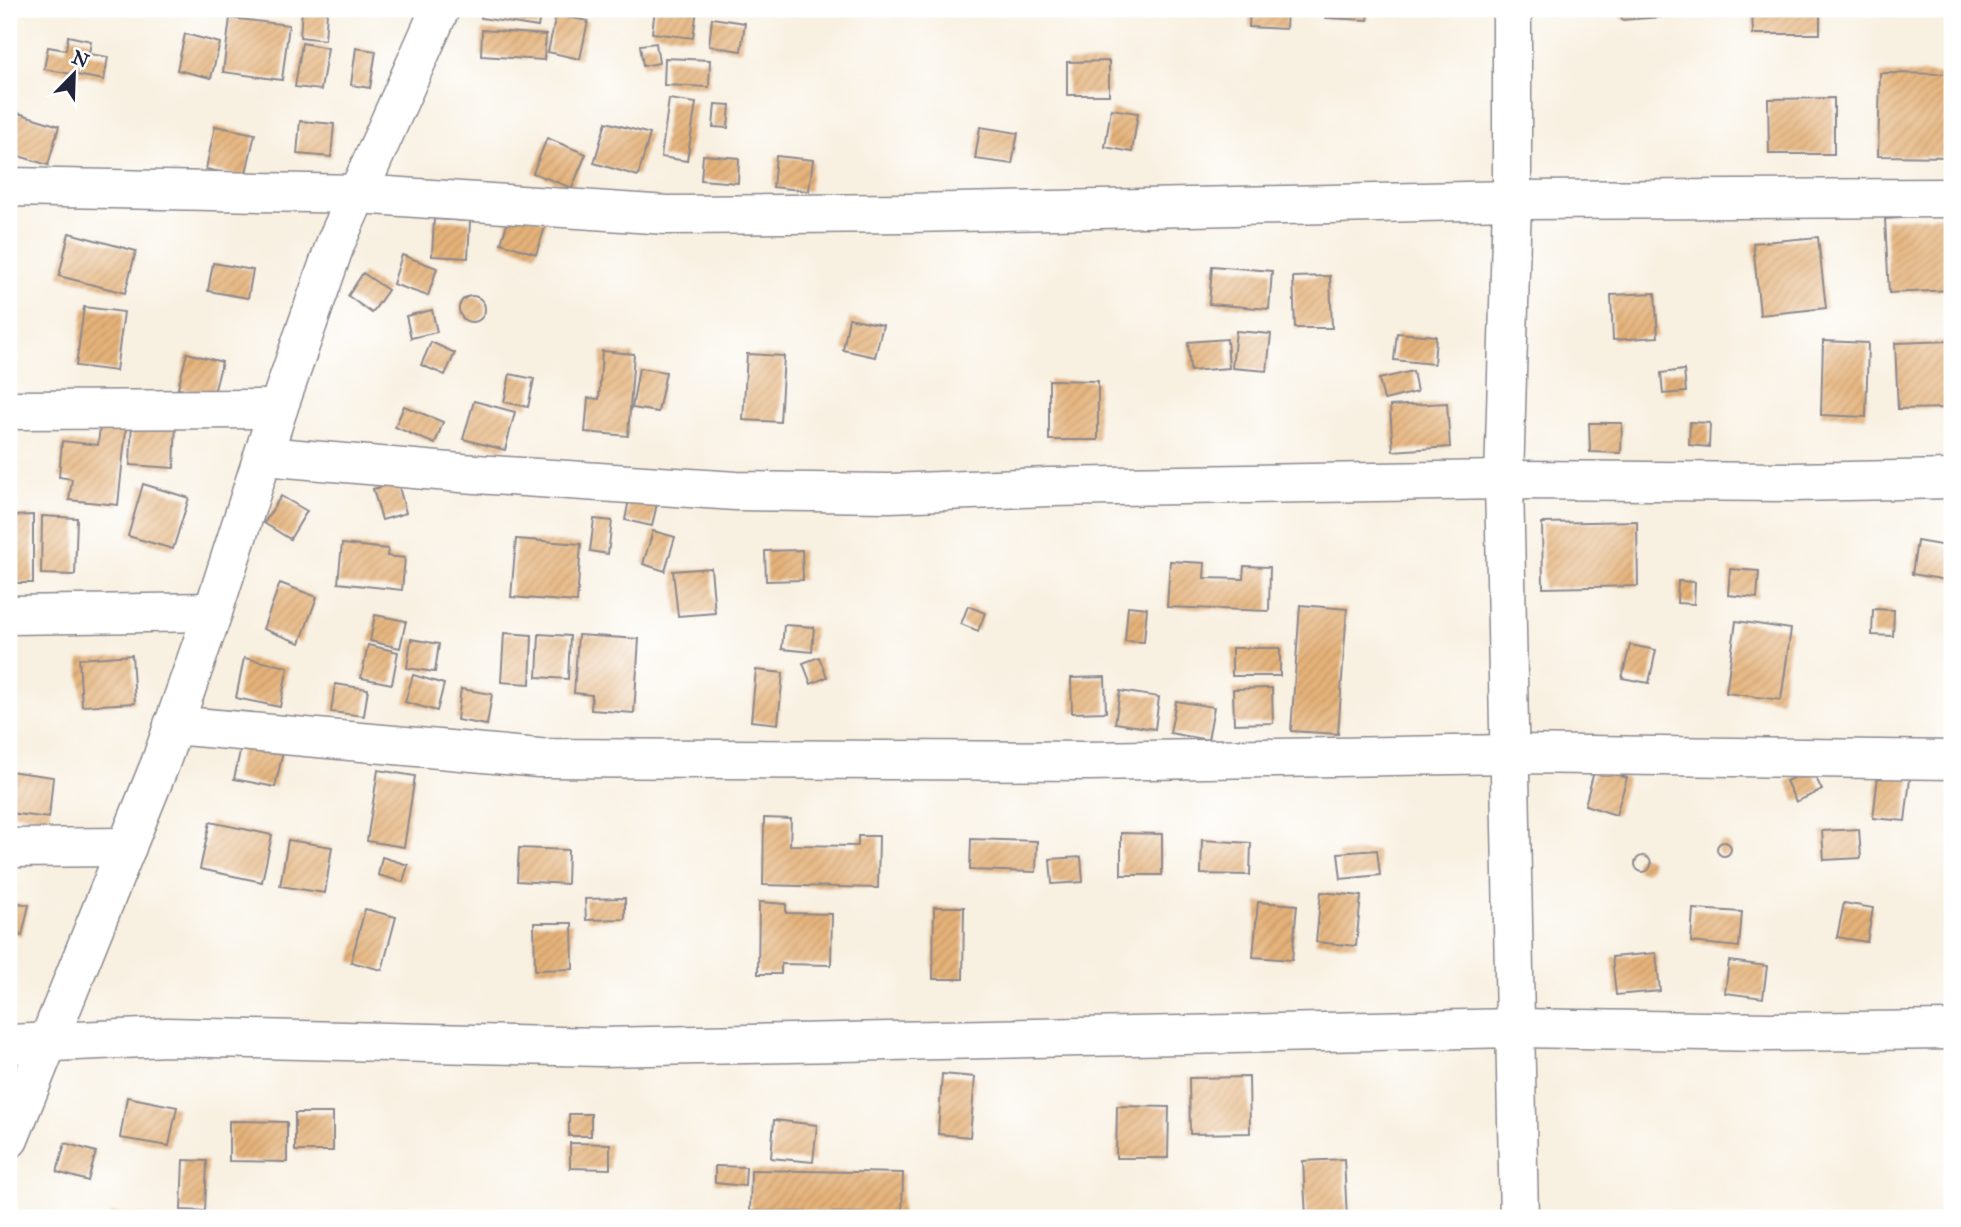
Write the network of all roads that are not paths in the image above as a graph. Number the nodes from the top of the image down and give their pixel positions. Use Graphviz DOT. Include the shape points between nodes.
graph roads {
  1 [pos="440,9"];
  2 [pos="1512,9"];
  3 [pos="9,187"];
  4 [pos="358,194"];
  5 [pos="1952,198"];
  6 [pos="1512,200"];
  7 [pos="278,409"];
  8 [pos="9,410"];
  9 [pos="264,456"];
  10 [pos="1952,479"];
  11 [pos="1504,480"];
  12 [pos="214,612"];
  13 [pos="9,615"];
  14 [pos="173,725"];
  15 [pos="1511,754"];
  16 [pos="1952,760"];
  17 [pos="127,847"];
  18 [pos="9,848"];
  19 [pos="1516,1028"];
  20 [pos="1952,1030"];
  21 [pos="49,1042"];
  22 [pos="9,1044"];
  23 [pos="9,1139"];
  24 [pos="1519,1218"];
  1 -- 4 [label="street"];
  2 -- 6 [label="street"];
  3 -- 4 [label="street"];
  4 -- 6 [label="street" via="667,215"];
  4 -- 7 [label="street" via="336,242"];
  5 -- 6 [label="street"];
  6 -- 11 [label="street"];
  7 -- 8 [label="street"];
  7 -- 9 [label="street"];
  9 -- 11 [label="street" via="736,491 889,493"];
  9 -- 12 [label="street"];
  10 -- 11 [label="street"];
  11 -- 15 [label="street"];
  12 -- 13 [label="street"];
  12 -- 14 [label="street"];
  14 -- 15 [label="street" via="539,758 1089,761"];
  14 -- 17 [label="street"];
  15 -- 16 [label="street"];
  15 -- 19 [label="street"];
  17 -- 18 [label="street"];
  17 -- 21 [label="street"];
  19 -- 20 [label="street"];
  19 -- 21 [label="street" via="602,1047 167,1037"];
  19 -- 24 [label="street"];
  21 -- 22 [label="street"];
  21 -- 23 [label="street"];
}
